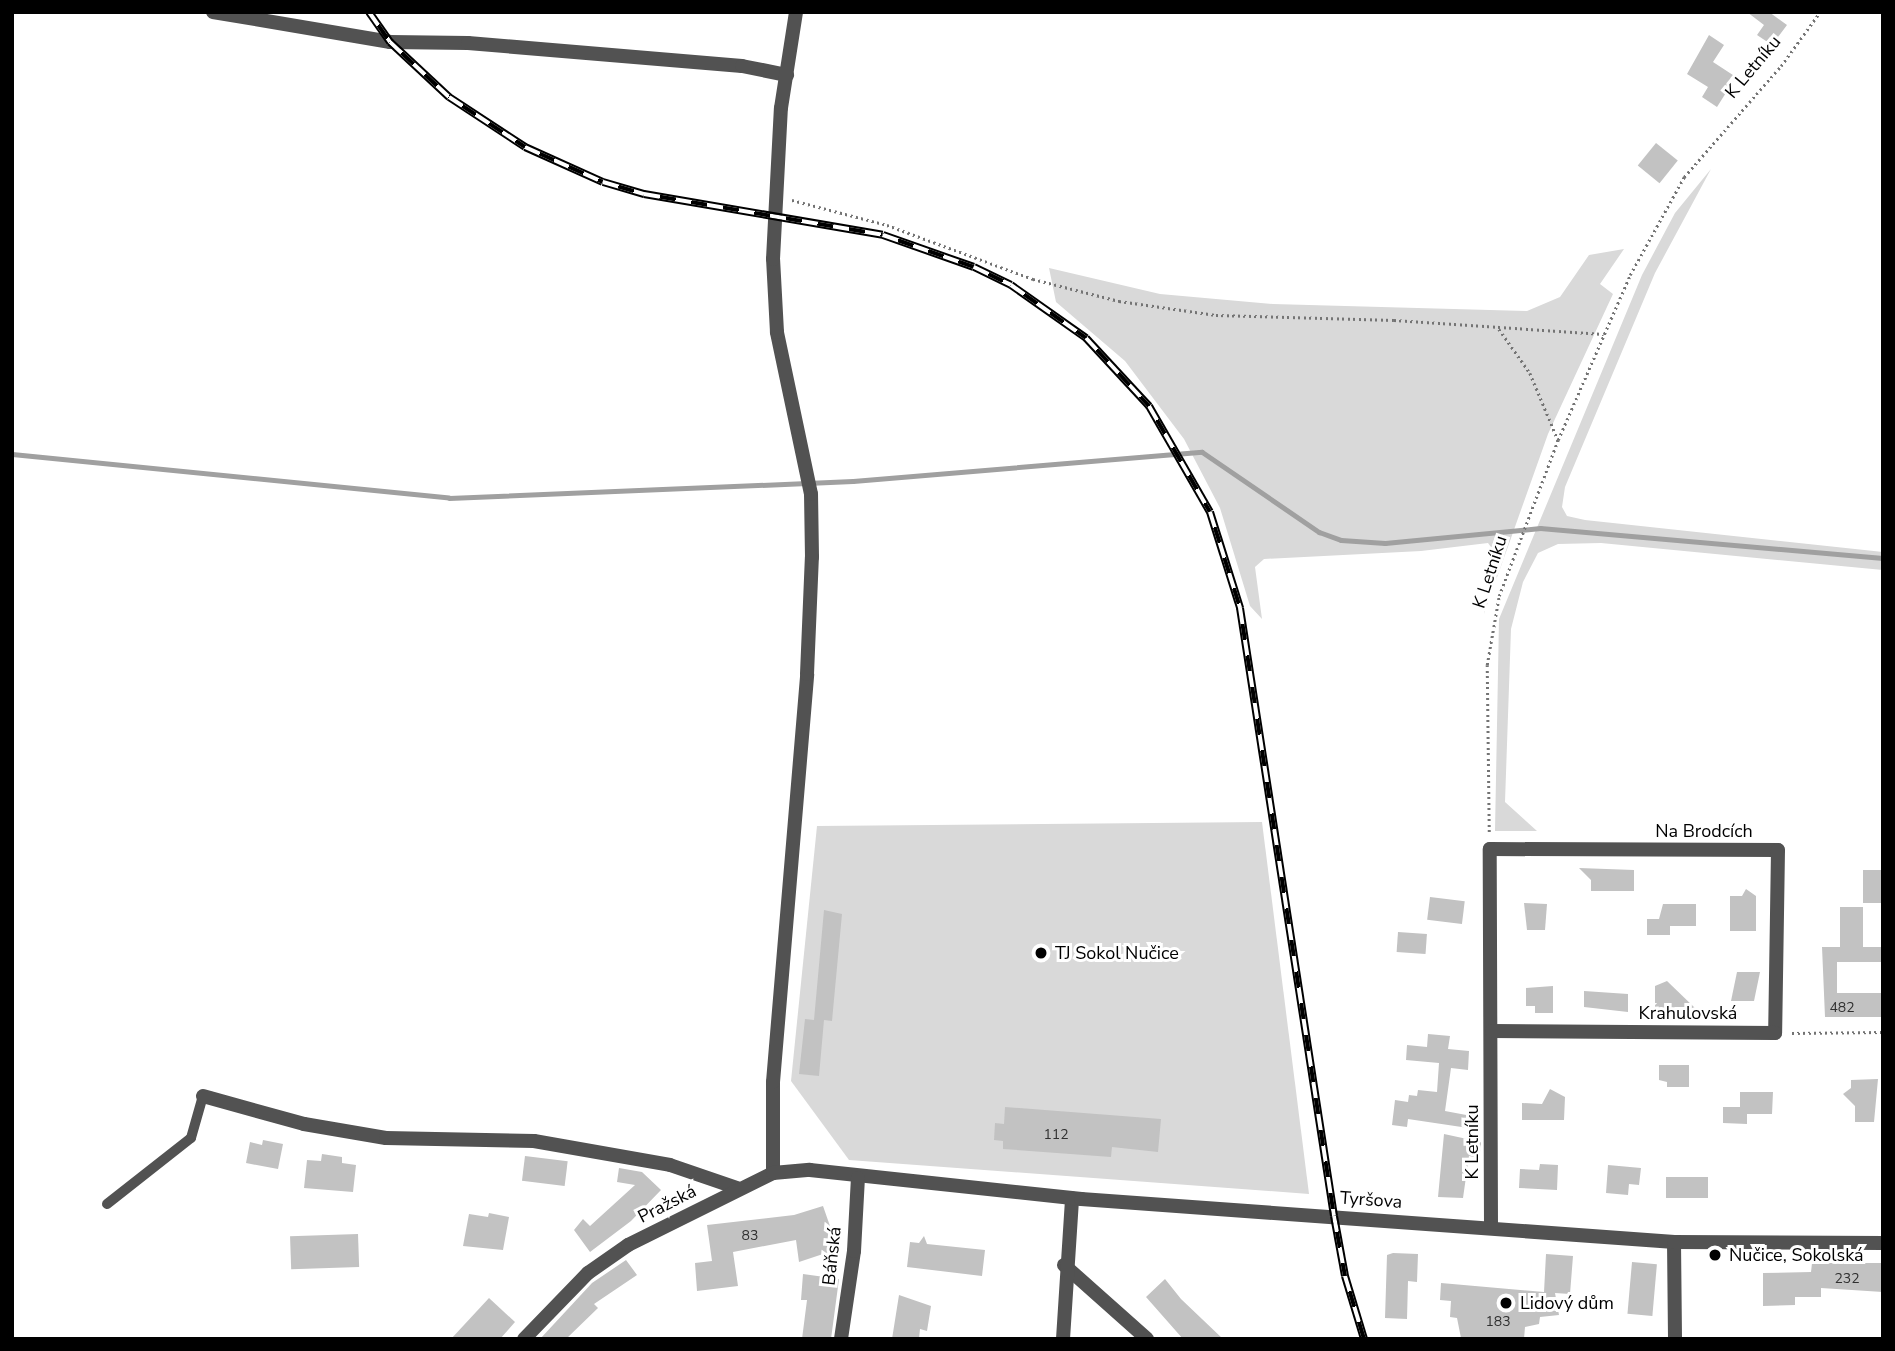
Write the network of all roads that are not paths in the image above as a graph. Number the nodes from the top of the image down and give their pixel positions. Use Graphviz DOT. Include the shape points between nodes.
graph roads {
  1 [pos="213,12"];
  2 [pos="796,12"];
  3 [pos="787,75"];
  4 [pos="1490,849"];
  5 [pos="1492,1031"];
  6 [pos="1775,1032"];
  7 [pos="203,1096"];
  8 [pos="773,1173"];
  9 [pos="858,1178"];
  10 [pos="737,1188"];
  11 [pos="1072,1198"];
  12 [pos="107,1204"];
  13 [pos="1491,1227"];
  14 [pos="1674,1242"];
  15 [pos="1883,1243"];
  16 [pos="1064,1265"];
  17 [pos="524,1339"];
  18 [pos="841,1339"];
  19 [pos="1063,1339"];
  20 [pos="1147,1339"];
  21 [pos="1675,1339"];
  1 -- 3 [label="street" via="390,42 468,43 742,66"];
  2 -- 3 [label="street"];
  3 -- 8 [label="street" via="775,195 777,332 811,494 807,674 772,1082"];
  4 -- 5 [label="street, K Letníku"];
  4 -- 6 [label="street, Na Brodcích" via="1778,850"];
  5 -- 6 [label="street, Krahulovská"];
  5 -- 13 [label="street, K Letníku"];
  7 -- 10 [label="street" via="304,1124 386,1138 534,1141 670,1165"];
  7 -- 12 [label="lane" via="191,1138"];
  8 -- 9 [label="street, Pražská" via="810,1170"];
  8 -- 10 [label="street, Pražská"];
  9 -- 11 [label="street, Tyršova"];
  9 -- 18 [label="street, Báňská" via="854,1251"];
  10 -- 17 [label="street, Pražská" via="606,1259"];
  11 -- 13 [label="street, Tyršova"];
  11 -- 16 [label="street"];
  13 -- 14 [label="street, Tyršova"];
  14 -- 15 [label="street, Tyršova"];
  14 -- 21 [label="street"];
  16 -- 19 [label="street"];
  16 -- 20 [label="street"];
}
